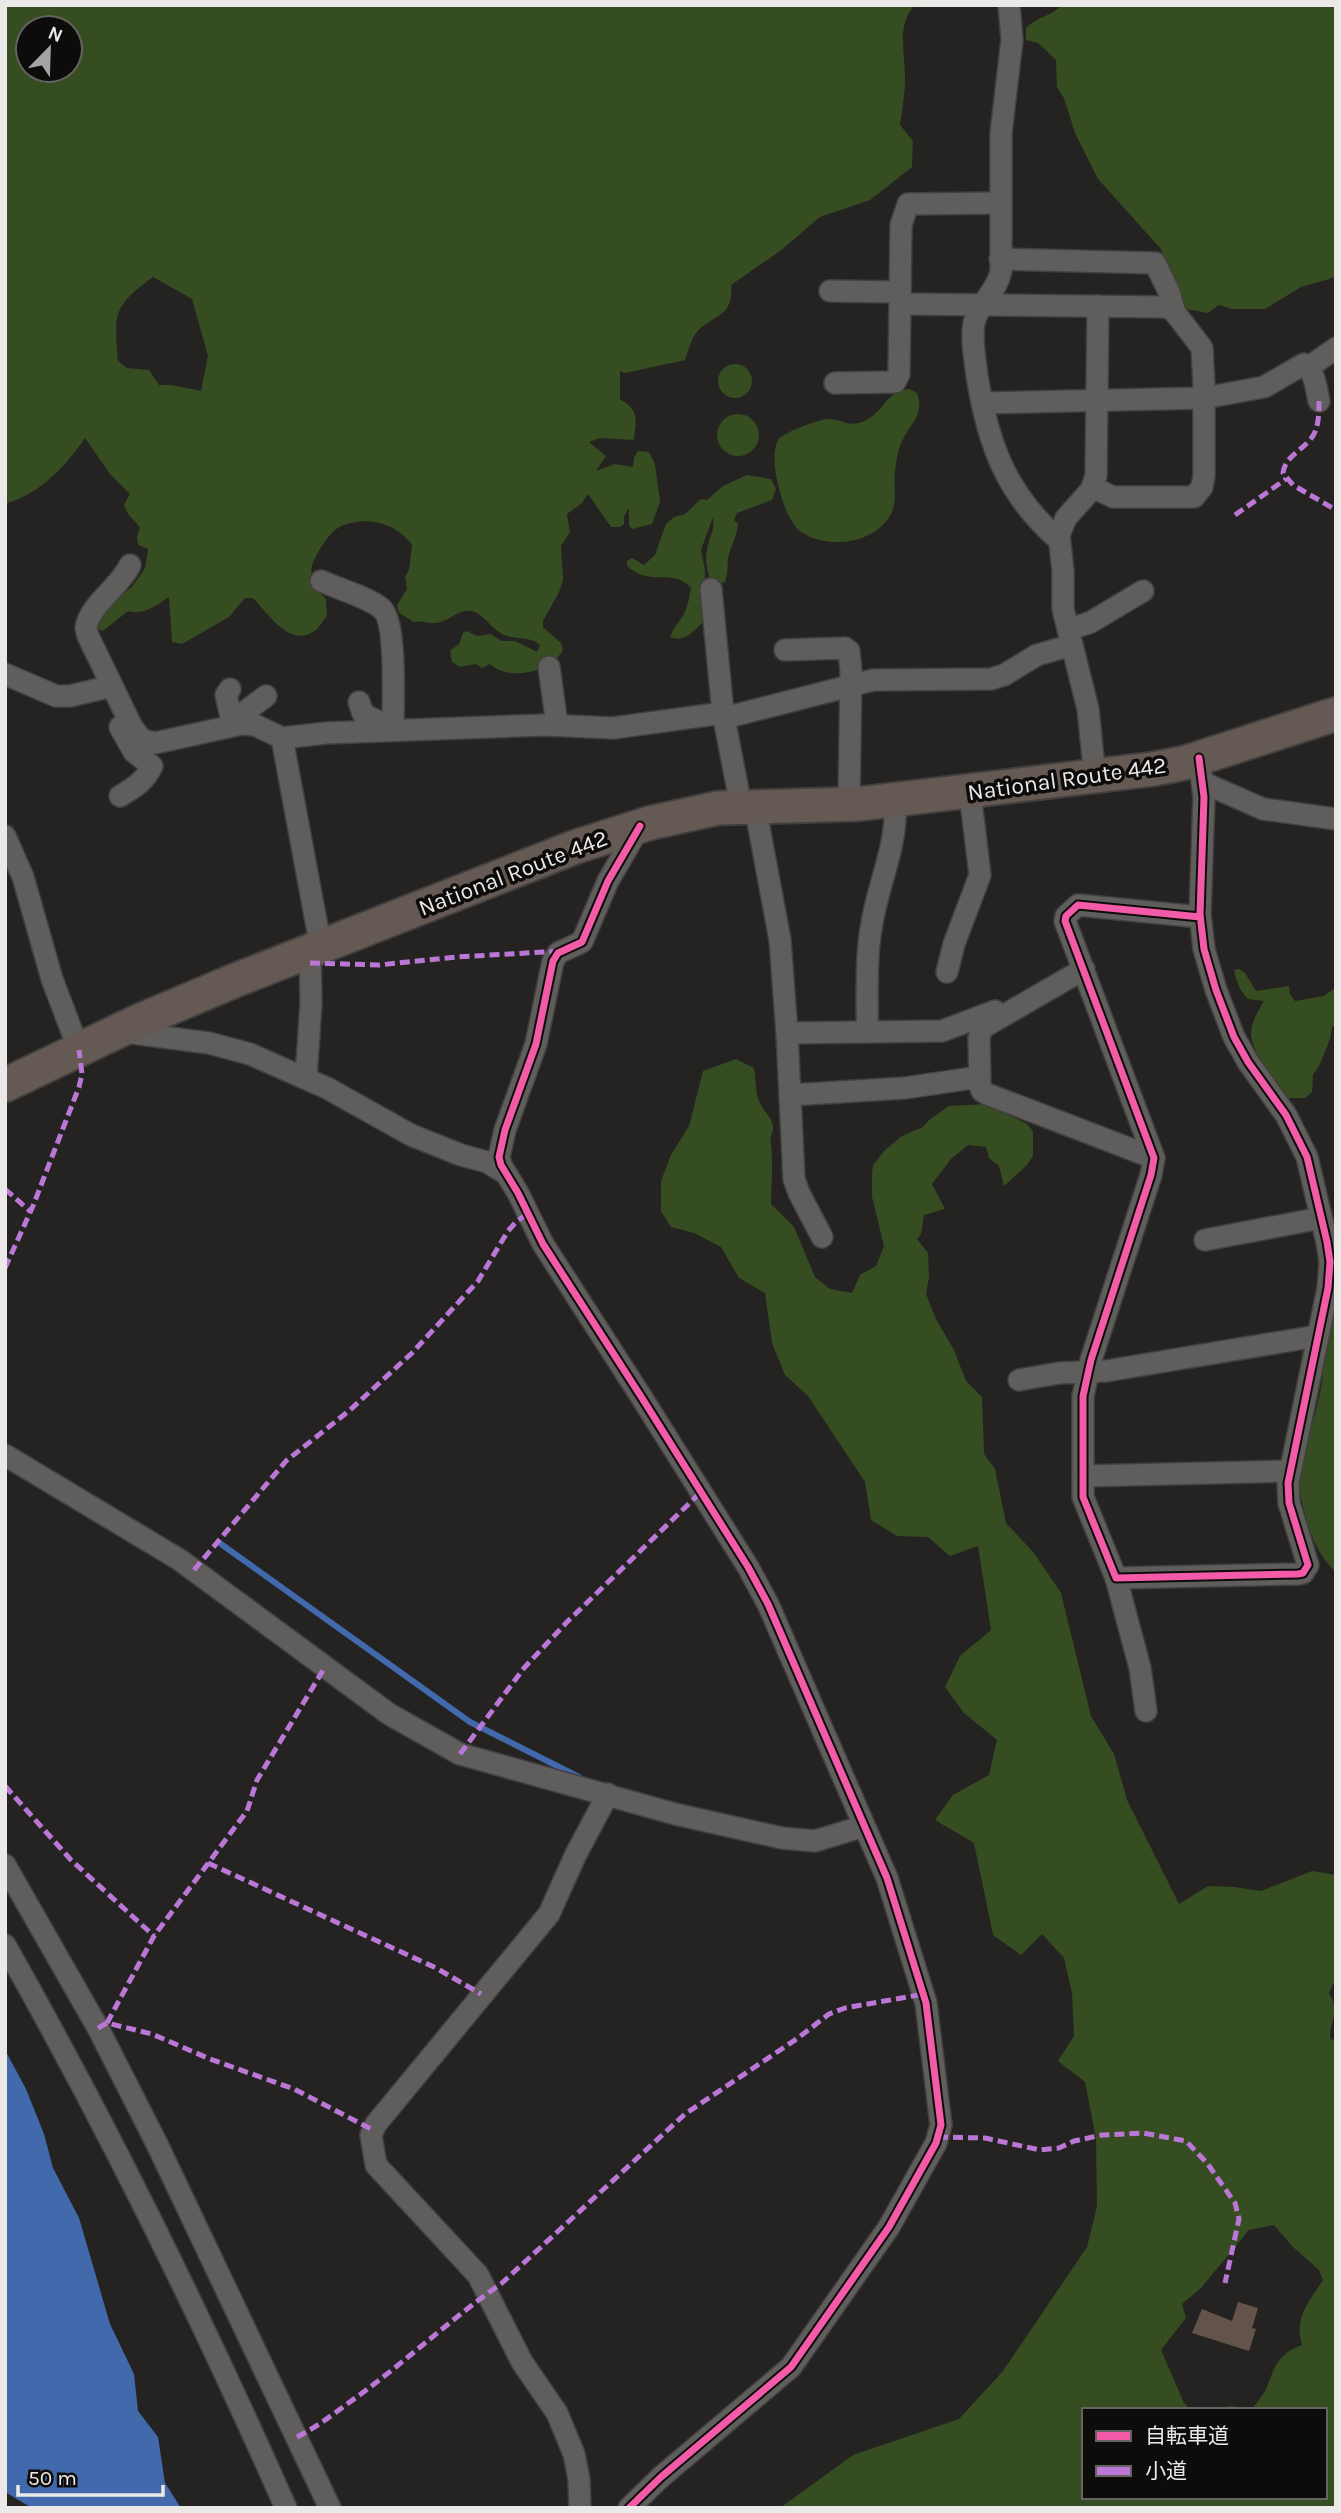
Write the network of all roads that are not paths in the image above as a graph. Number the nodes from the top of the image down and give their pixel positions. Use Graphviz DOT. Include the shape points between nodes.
graph roads {
  1 [pos="1009,5"];
  2 [pos="1000,203"];
  3 [pos="1000,259"];
  4 [pos="830,291"];
  5 [pos="900,298"];
  6 [pos="985,304"];
  7 [pos="1098,306"];
  8 [pos="1175,313"];
  9 [pos="1336,348"];
  10 [pos="1309,367"];
  11 [pos="835,383"];
  12 [pos="1204,398"];
  13 [pos="1319,401"];
  14 [pos="1097,402"];
  15 [pos="982,403"];
  16 [pos="1092,487"];
  17 [pos="1059,540"];
  18 [pos="130,565"];
  19 [pos="321,581"];
  20 [pos="711,589"];
  21 [pos="1143,591"];
  22 [pos="1070,638"];
  23 [pos="785,650"];
  24 [pos="549,667"];
  25 [pos="5,674"];
  26 [pos="112,687"];
  27 [pos="851,687"];
  28 [pos="230,688"];
  29 [pos="266,696"];
  30 [pos="359,702"];
  31 [pos="124,712"];
  32 [pos="1336,714"];
  33 [pos="723,715"];
  34 [pos="233,723"];
  35 [pos="557,725"];
  36 [pos="396,729"];
  37 [pos="282,738"];
  38 [pos="1201,770"];
  39 [pos="1095,777"];
  40 [pos="970,793"];
  41 [pos="120,796"];
  42 [pos="895,801"];
  43 [pos="849,804"];
  44 [pos="748,806"];
  45 [pos="1336,819"];
  46 [pos="640,826"];
  47 [pos="5,836"];
  48 [pos="1200,916"];
  49 [pos="316,950"];
  50 [pos="1084,969"];
  51 [pos="947,972"];
  52 [pos="1009,1011"];
  53 [pos="116,1032"];
  54 [pos="867,1032"];
  55 [pos="787,1033"];
  56 [pos="79,1050"];
  57 [pos="979,1077"];
  58 [pos="306,1078"];
  59 [pos="5,1085"];
  60 [pos="790,1095"];
  61 [pos="1154,1158"];
  62 [pos="505,1173"];
  63 [pos="1321,1218"];
  64 [pos="822,1237"];
  65 [pos="1205,1240"];
  66 [pos="1317,1336"];
  67 [pos="1087,1372"];
  68 [pos="1019,1380"];
  69 [pos="5,1455"];
  70 [pos="1289,1471"];
  71 [pos="1083,1476"];
  72 [pos="1116,1578"];
  73 [pos="1146,1711"];
  74 [pos="608,1794"];
  75 [pos="864,1826"];
  76 [pos="5,1865"];
  77 [pos="5,1945"];
  78 [pos="286,2508"];
  79 [pos="330,2508"];
  80 [pos="580,2508"];
  81 [pos="629,2508"];
  1 -- 2 [label="street" via="1012,40 1001,134"];
  2 -- 3 [label="street"];
  2 -- 5 [label="street" via="908,204 901,225"];
  3 -- 6 [label="street" via="998,284"];
  3 -- 8 [label="street" via="1155,263"];
  4 -- 5 [label="street"];
  5 -- 6 [label="street"];
  5 -- 11 [label="street" via="899,374 895,382"];
  6 -- 7 [label="street"];
  6 -- 15 [label="street" via="974,331"];
  7 -- 8 [label="street" via="1166,307"];
  7 -- 14 [label="street"];
  8 -- 12 [label="street" via="1202,348"];
  9 -- 10 [label="street"];
  10 -- 12 [label="street" via="1301,364 1264,387"];
  10 -- 13 [label="street"];
  12 -- 14 [label="street"];
  12 -- 16 [label="street" via="1204,479 1197,496 1113,497"];
  14 -- 15 [label="street"];
  14 -- 16 [label="street" via="1097,471"];
  15 -- 17 [label="street" via="1010,481 1032,515"];
  16 -- 17 [label="street" via="1066,518"];
  17 -- 22 [label="street" via="1063,609"];
  18 -- 26 [label="street" via="87,622 88,636"];
  19 -- 36 [label="street" via="378,606 388,616"];
  20 -- 33 [label="street"];
  21 -- 22 [label="street"];
  22 -- 27 [label="street" via="991,679 885,679"];
  22 -- 39 [label="street" via="1088,709"];
  23 -- 27 [label="street" via="845,648 851,656"];
  24 -- 35 [label="street"];
  25 -- 26 [label="street" via="56,696"];
  26 -- 31 [label="street"];
  27 -- 33 [label="street"];
  27 -- 43 [label="street"];
  28 -- 34 [label="street" via="226,695"];
  29 -- 34 [label="street"];
  30 -- 36 [label="street" via="363,714"];
  31 -- 34 [label="street" via="139,737 155,743"];
  31 -- 41 [label="street" via="120,728 134,752 152,766 145,779"];
  32 -- 38 [label="highway, National Route 442"];
  33 -- 35 [label="street" via="626,727"];
  33 -- 44 [label="street"];
  34 -- 37 [label="street" via="255,725"];
  35 -- 36 [label="street"];
  36 -- 37 [label="street"];
  37 -- 49 [label="street"];
  38 -- 39 [label="highway, National Route 442" via="1170,767"];
  38 -- 45 [label="street" via="1263,809"];
  38 -- 48 [label="street"];
  39 -- 40 [label="highway, National Route 442"];
  40 -- 42 [label="highway, National Route 442"];
  40 -- 51 [label="street" via="980,875"];
  42 -- 43 [label="highway, National Route 442"];
  42 -- 54 [label="street" via="896,830 870,936"];
  43 -- 44 [label="highway, National Route 442"];
  44 -- 46 [label="highway, National Route 442"];
  44 -- 55 [label="street" via="780,940"];
  46 -- 49 [label="highway, National Route 442" via="575,847"];
  46 -- 62 [label="street" via="608,881 582,942 553,961 539,1034 502,1143 499,1157"];
  47 -- 56 [label="street" via="23,877 52,979"];
  48 -- 50 [label="street" via="1078,905 1065,921"];
  48 -- 63 [label="street" via="1204,949 1226,1016 1248,1062 1303,1146"];
  49 -- 53 [label="highway, National Route 442"];
  49 -- 58 [label="street"];
  50 -- 52 [label="street"];
  50 -- 61 [label="street"];
  52 -- 54 [label="street" via="1001,1009 942,1031"];
  52 -- 57 [label="street" via="980,1033"];
  53 -- 56 [label="highway, National Route 442"];
  53 -- 58 [label="street" via="228,1047"];
  54 -- 55 [label="street"];
  55 -- 60 [label="street"];
  56 -- 59 [label="highway, National Route 442"];
  57 -- 60 [label="street" via="905,1088"];
  57 -- 61 [label="street" via="987,1094"];
  58 -- 62 [label="street" via="411,1135"];
  60 -- 64 [label="street" via="794,1179"];
  61 -- 67 [label="street"];
  62 -- 75 [label="street" via="543,1244 758,1585"];
  63 -- 65 [label="street"];
  63 -- 66 [label="street" via="1330,1272"];
  66 -- 67 [label="street"];
  66 -- 70 [label="street"];
  67 -- 68 [label="street"];
  67 -- 71 [label="street"];
  69 -- 74 [label="street" via="180,1560 371,1701 460,1754"];
  70 -- 71 [label="street"];
  70 -- 72 [label="street" via="1289,1503 1308,1559 1303,1573"];
  71 -- 72 [label="street" via="1083,1497"];
  72 -- 73 [label="street" via="1140,1668"];
  74 -- 75 [label="street" via="715,1824 795,1840 825,1839"];
  74 -- 80 [label="street" via="549,1914 376,2124 372,2135 376,2165 478,2275 522,2362 557,2413 574,2454"];
  75 -- 81 [label="street" via="887,1878 926,2003 941,2115 936,2143 888,2227 791,2367"];
  76 -- 79 [label="street" via="99,2028 158,2144"];
  77 -- 78 [label="street" via="205,2331"];
}
